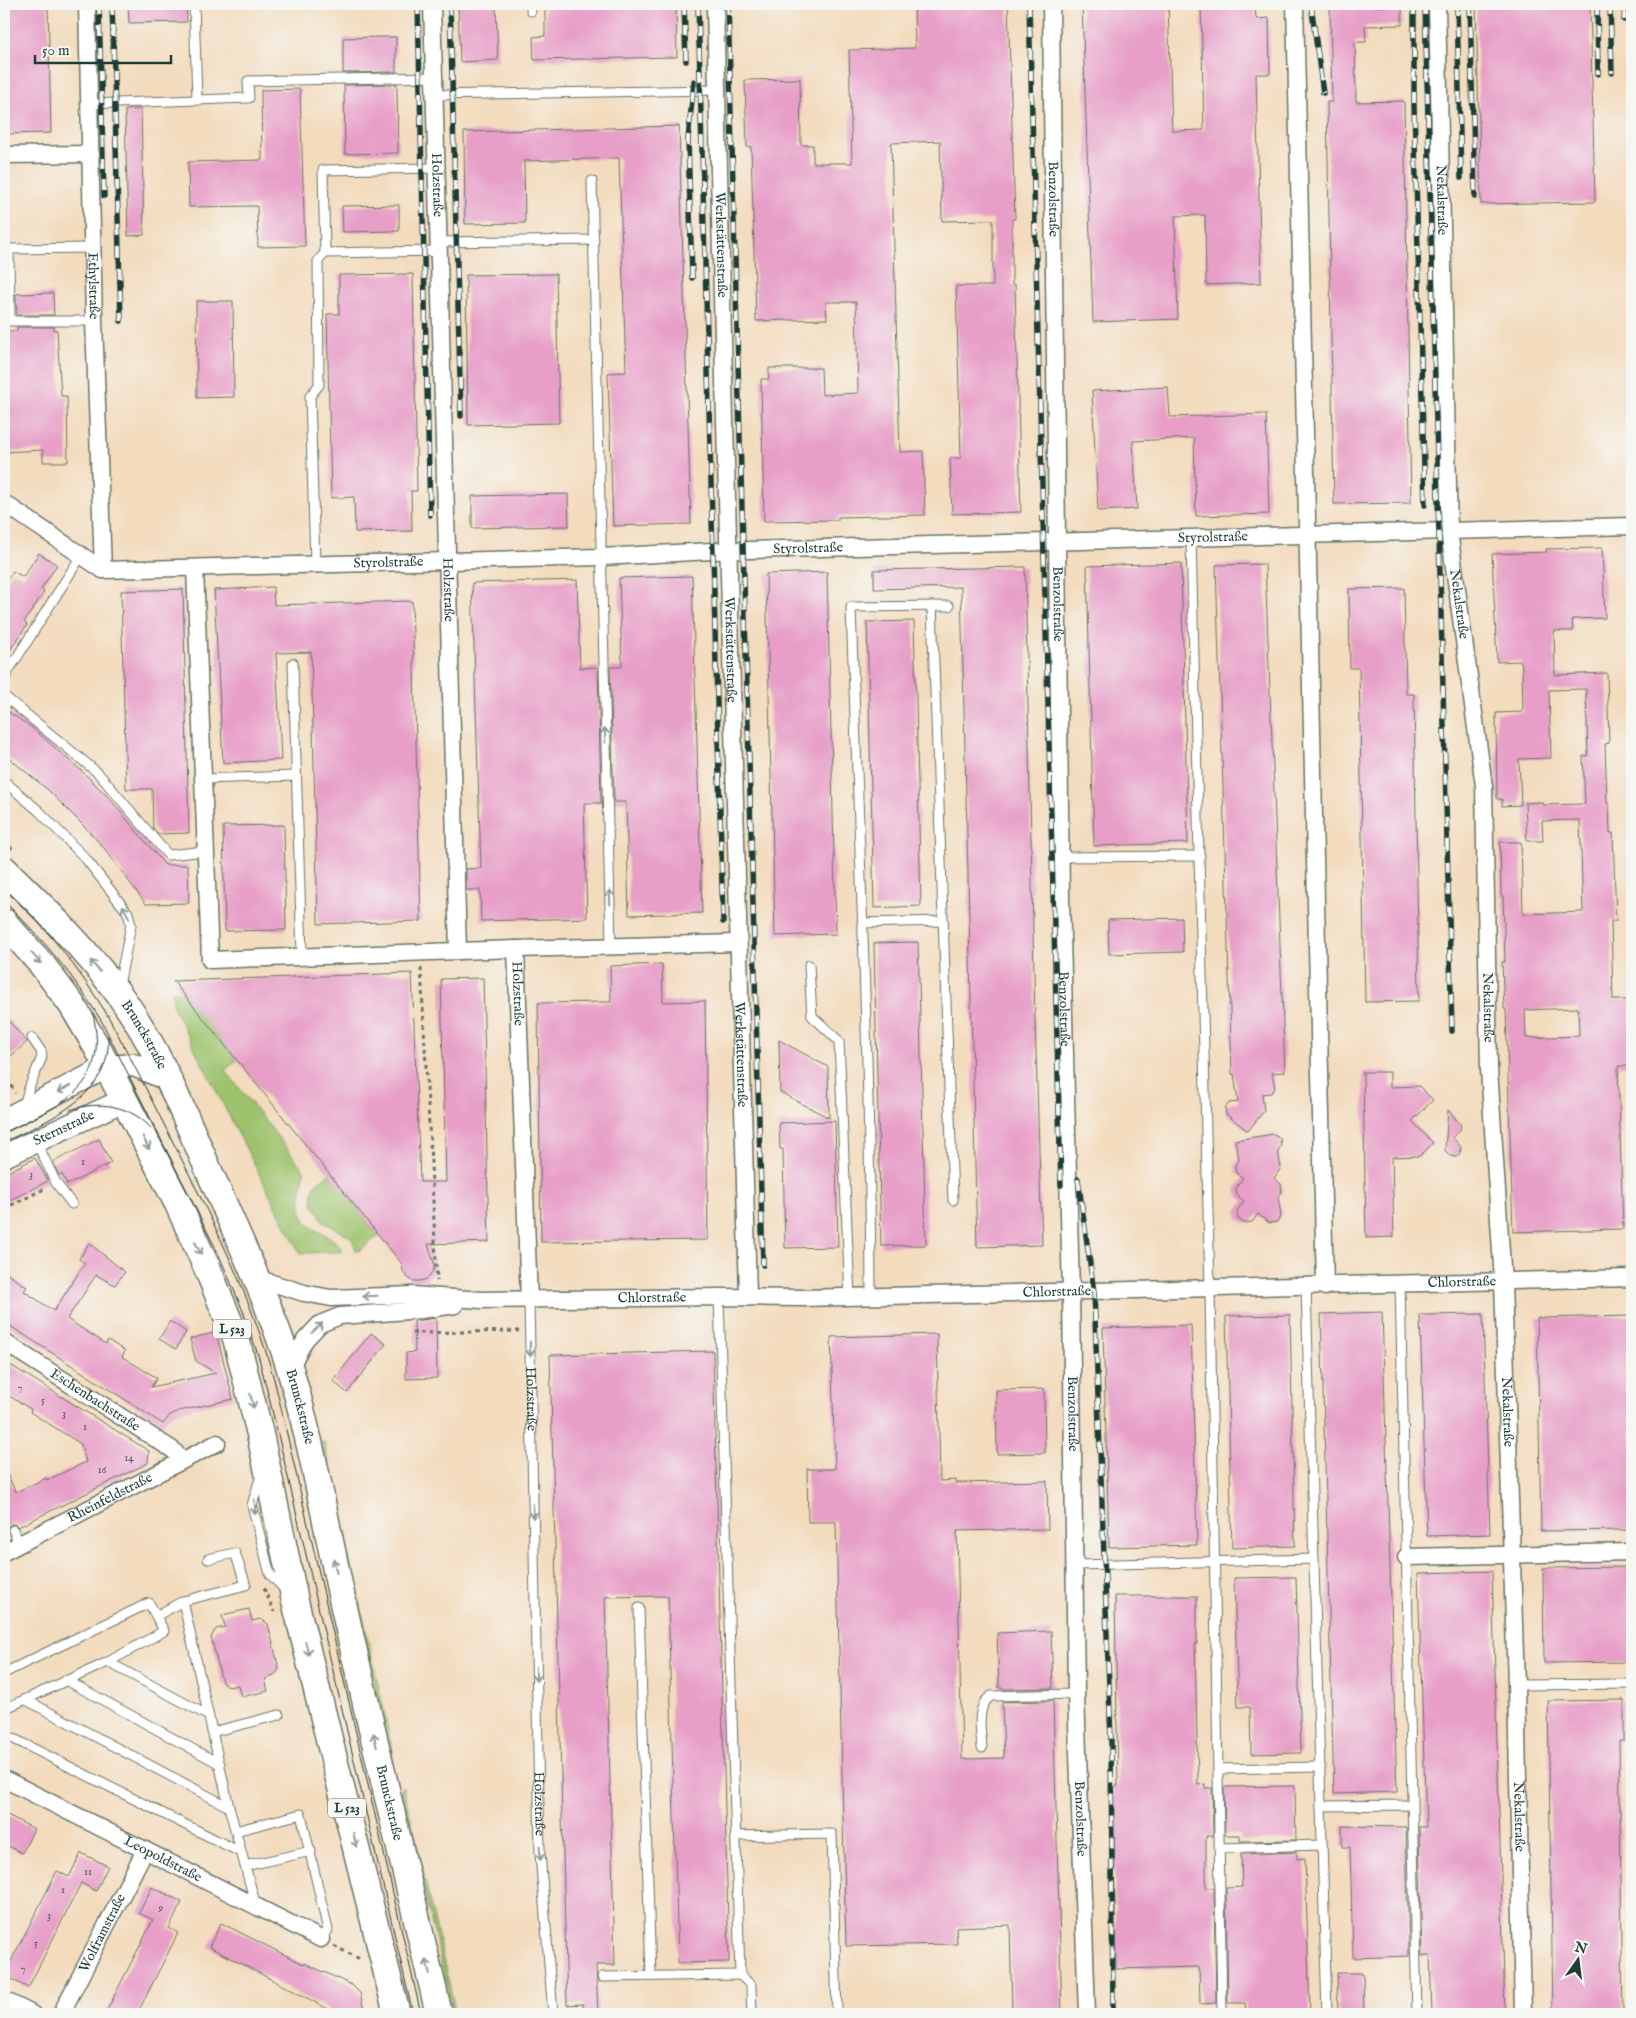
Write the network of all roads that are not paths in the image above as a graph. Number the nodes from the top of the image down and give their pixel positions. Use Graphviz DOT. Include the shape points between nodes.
graph roads {
  1 [pos="87,4"];
  2 [pos="194,4"];
  3 [pos="432,4"];
  4 [pos="715,4"];
  5 [pos="1050,4"];
  6 [pos="1295,4"];
  7 [pos="1437,4"];
  8 [pos="434,76"];
  9 [pos="717,90"];
  10 [pos="434,95"];
  11 [pos="197,100"];
  12 [pos="90,104"];
  13 [pos="91,154"];
  14 [pos="4,155"];
  15 [pos="436,168"];
  16 [pos="592,181"];
  17 [pos="594,240"];
  18 [pos="439,247"];
  19 [pos="93,248"];
  20 [pos="325,253"];
  21 [pos="7,321"];
  22 [pos="94,321"];
  23 [pos="4,503"];
  24 [pos="1632,526"];
  25 [pos="1448,531"];
  26 [pos="1308,535"];
  27 [pos="1191,539"];
  28 [pos="1058,543"];
  29 [pos="729,550"];
  30 [pos="81,556"];
  31 [pos="601,557"];
  32 [pos="447,562"];
  33 [pos="315,564"];
  34 [pos="195,568"];
  35 [pos="103,570"];
  36 [pos="932,606"];
  37 [pos="950,606"];
  38 [pos="293,664"];
  39 [pos="4,678"];
  40 [pos="4,696"];
  41 [pos="296,776"];
  42 [pos="203,779"];
  43 [pos="4,781"];
  44 [pos="206,852"];
  45 [pos="1200,856"];
  46 [pos="1061,857"];
  47 [pos="4,869"];
  48 [pos="943,921"];
  49 [pos="4,922"];
  50 [pos="862,923"];
  51 [pos="737,943"];
  52 [pos="611,946"];
  53 [pos="516,948"];
  54 [pos="458,951"];
  55 [pos="302,956"];
  56 [pos="809,965"];
  57 [pos="118,993"];
  58 [pos="32,1038"];
  59 [pos="107,1067"];
  60 [pos="169,1080"];
  61 [pos="124,1100"];
  62 [pos="13,1115"];
  63 [pos="36,1141"];
  64 [pos="4,1156"];
  65 [pos="954,1200"];
  66 [pos="72,1204"];
  67 [pos="256,1278"];
  68 [pos="1632,1278"];
  69 [pos="1503,1282"];
  70 [pos="1400,1284"];
  71 [pos="1306,1287"];
  72 [pos="1325,1287"];
  73 [pos="1210,1290"];
  74 [pos="276,1293"];
  75 [pos="1071,1293"];
  76 [pos="719,1297"];
  77 [pos="871,1297"];
  78 [pos="748,1298"];
  79 [pos="850,1298"];
  80 [pos="529,1300"];
  81 [pos="420,1303"];
  82 [pos="4,1342"];
  83 [pos="289,1352"];
  84 [pos="217,1444"];
  85 [pos="182,1460"];
  86 [pos="4,1552"];
  87 [pos="1632,1552"];
  88 [pos="1512,1555"];
  89 [pos="1406,1557"];
  90 [pos="208,1559"];
  91 [pos="1314,1559"];
  92 [pos="1215,1562"];
  93 [pos="1075,1565"];
  94 [pos="183,1601"];
  95 [pos="639,1608"];
  96 [pos="156,1616"];
  97 [pos="108,1662"];
  98 [pos="4,1674"];
  99 [pos="66,1680"];
  100 [pos="1632,1684"];
  101 [pos="1516,1685"];
  102 [pos="1076,1694"];
  103 [pos="26,1700"];
  104 [pos="4,1709"];
  105 [pos="207,1714"];
  106 [pos="279,1715"];
  107 [pos="212,1732"];
  108 [pos="4,1734"];
  109 [pos="982,1748"];
  110 [pos="220,1764"];
  111 [pos="1320,1768"];
  112 [pos="1219,1769"];
  113 [pos="4,1779"];
  114 [pos="1411,1805"];
  115 [pos="1321,1806"];
  116 [pos="229,1807"];
  117 [pos="235,1831"];
  118 [pos="736,1836"];
  119 [pos="1322,1845"];
  120 [pos="1219,1848"];
  121 [pos="145,1850"];
  122 [pos="310,1851"];
  123 [pos="240,1852"];
  124 [pos="244,1866"];
  125 [pos="256,1906"];
  126 [pos="320,1939"];
  127 [pos="740,1975"];
  128 [pos="651,1976"];
  129 [pos="602,1977"];
  130 [pos="4,2000"];
  131 [pos="32,2014"];
  132 [pos="61,2014"];
  133 [pos="397,2014"];
  134 [pos="439,2014"];
  135 [pos="553,2014"];
  136 [pos="752,2014"];
  137 [pos="837,2014"];
  138 [pos="1087,2014"];
  139 [pos="1222,2014"];
  140 [pos="1327,2014"];
  141 [pos="1417,2014"];
  142 [pos="1523,2014"];
  1 -- 12 [label="street, Ethylstraße"];
  2 -- 11 [label="lane"];
  3 -- 8 [label="street, Holzstraße"];
  4 -- 9 [label="street, Werkstättenstraße"];
  5 -- 28 [label="street, Benzolstraße"];
  6 -- 26 [label="street"];
  7 -- 25 [label="street, Nekalstraße"];
  8 -- 10 [label="street, Holzstraße"];
  8 -- 11 [label="lane" via="248,81 249,98"];
  9 -- 10 [label="lane"];
  9 -- 29 [label="street, Werkstättenstraße"];
  10 -- 15 [label="street, Holzstraße"];
  11 -- 12 [label="lane"];
  12 -- 13 [label="street, Ethylstraße"];
  13 -- 14 [label="street"];
  13 -- 19 [label="street, Ethylstraße"];
  15 -- 18 [label="street, Holzstraße"];
  15 -- 20 [label="lane" via="323,170"];
  16 -- 17 [label="lane"];
  17 -- 18 [label="lane"];
  17 -- 31 [label="lane"];
  18 -- 20 [label="lane"];
  18 -- 32 [label="street, Holzstraße"];
  19 -- 21 [label="lane" via="9,249"];
  19 -- 22 [label="street, Ethylstraße"];
  20 -- 33 [label="lane" via="318,261 319,385 310,396"];
  21 -- 22 [label="lane"];
  22 -- 35 [label="street, Ethylstraße"];
  23 -- 30 [label="street"];
  24 -- 25 [label="street, Styrolstraße"];
  25 -- 26 [label="street, Styrolstraße"];
  25 -- 69 [label="street, Nekalstraße" via="1484,786 1489,1069"];
  26 -- 27 [label="street, Styrolstraße"];
  26 -- 72 [label="street"];
  27 -- 28 [label="street, Styrolstraße"];
  27 -- 45 [label="lane"];
  28 -- 29 [label="street, Styrolstraße"];
  28 -- 46 [label="street, Benzolstraße"];
  29 -- 31 [label="street, Styrolstraße"];
  29 -- 51 [label="street, Werkstättenstraße"];
  30 -- 35 [label="street"];
  30 -- 39 [label="lane"];
  31 -- 32 [label="street, Styrolstraße"];
  52 -- 31 [label="lane, one-way"];
  32 -- 33 [label="street, Styrolstraße"];
  32 -- 54 [label="street, Holzstraße"];
  33 -- 34 [label="street, Styrolstraße"];
  34 -- 35 [label="street, Styrolstraße"];
  34 -- 42 [label="street"];
  36 -- 37 [label="lane"];
  36 -- 48 [label="lane"];
  36 -- 50 [label="lane" via="851,607"];
  38 -- 41 [label="lane"];
  40 -- 44 [label="lane" via="98,773 168,855"];
  41 -- 42 [label="lane"];
  41 -- 55 [label="lane"];
  42 -- 44 [label="street"];
  57 -- 43 [label="lane, one-way" via="131,925 128,913 86,859"];
  44 -- 55 [label="street" via="210,960"];
  45 -- 46 [label="lane"];
  45 -- 73 [label="lane"];
  46 -- 75 [label="street, Benzolstraße"];
  57 -- 47 [label="main road, Brunckstraße / L 523, one-way" via="53,918"];
  48 -- 50 [label="lane"];
  48 -- 65 [label="lane"];
  49 -- 59 [label="main road, L 523, one-way" via="72,1005"];
  50 -- 77 [label="lane"];
  51 -- 52 [label="street"];
  51 -- 78 [label="street, Werkstättenstraße"];
  52 -- 53 [label="street"];
  53 -- 54 [label="street, Holzstraße"];
  53 -- 80 [label="street, Holzstraße"];
  54 -- 55 [label="street"];
  56 -- 79 [label="lane" via="812,1016 839,1041"];
  57 -- 60 [label="main road, Brunckstraße / L 523" via="152,1045"];
  58 -- 62 [label="lane" via="42,1057"];
  59 -- 60 [label="main road" via="134,1065"];
  59 -- 61 [label="main road, L 523"];
  59 -- 62 [label="main road, one-way"];
  60 -- 67 [label="main road, Brunckstraße / L 523"];
  61 -- 63 [label="main road, Sternstraße"];
  61 -- 133 [label="main road, L 523, one-way" via="186,1221 236,1338 296,1601"];
  63 -- 64 [label="main road, Sternstraße"];
  63 -- 66 [label="lane" via="56,1183"];
  67 -- 74 [label="lane"];
  81 -- 67 [label="street, one-way" via="331,1298"];
  67 -- 83 [label="main road, Brunckstraße / L 523"];
  68 -- 69 [label="street, Chlorstraße"];
  69 -- 70 [label="street, Chlorstraße"];
  69 -- 88 [label="street, Nekalstraße"];
  70 -- 72 [label="street, Chlorstraße"];
  70 -- 89 [label="lane"];
  71 -- 72 [label="street, Chlorstraße"];
  71 -- 73 [label="street, Chlorstraße"];
  71 -- 91 [label="lane"];
  73 -- 75 [label="street, Chlorstraße"];
  73 -- 92 [label="lane"];
  75 -- 77 [label="street, Chlorstraße"];
  75 -- 93 [label="street, Benzolstraße"];
  76 -- 78 [label="street, Chlorstraße"];
  76 -- 80 [label="street, Chlorstraße"];
  76 -- 118 [label="lane"];
  77 -- 79 [label="street, Chlorstraße"];
  78 -- 79 [label="street, Chlorstraße"];
  80 -- 81 [label="street, Chlorstraße"];
  80 -- 135 [label="lane, Holzstraße, one-way" via="540,1853"];
  83 -- 81 [label="street, one-way" via="320,1324 340,1316"];
  82 -- 85 [label="street, Eschenbachstraße" via="173,1450"];
  134 -- 83 [label="main road, Brunckstraße / L 523, one-way"];
  84 -- 85 [label="street, Rheinfeldstraße"];
  85 -- 86 [label="street, Rheinfeldstraße" via="16,1537"];
  87 -- 88 [label="street"];
  88 -- 89 [label="street"];
  88 -- 101 [label="street, Nekalstraße"];
  89 -- 114 [label="lane"];
  90 -- 94 [label="lane" via="235,1553 246,1585"];
  91 -- 92 [label="lane"];
  91 -- 111 [label="lane"];
  92 -- 93 [label="lane"];
  92 -- 112 [label="lane"];
  93 -- 102 [label="street, Benzolstraße"];
  94 -- 96 [label="lane"];
  94 -- 105 [label="lane"];
  95 -- 128 [label="lane"];
  96 -- 97 [label="lane" via="164,1631"];
  96 -- 98 [label="lane" via="149,1603"];
  97 -- 99 [label="lane"];
  97 -- 105 [label="lane"];
  99 -- 103 [label="lane"];
  99 -- 110 [label="lane"];
  100 -- 101 [label="lane"];
  101 -- 142 [label="street, Nekalstraße"];
  102 -- 109 [label="lane" via="991,1696 983,1701 981,1711"];
  102 -- 138 [label="street, Benzolstraße"];
  103 -- 104 [label="lane"];
  103 -- 116 [label="lane"];
  105 -- 107 [label="lane"];
  106 -- 107 [label="lane"];
  107 -- 110 [label="lane"];
  108 -- 123 [label="lane"];
  110 -- 116 [label="lane"];
  111 -- 112 [label="lane"];
  111 -- 115 [label="lane"];
  112 -- 120 [label="lane"];
  113 -- 121 [label="street, Leopoldstraße"];
  114 -- 115 [label="lane"];
  114 -- 141 [label="lane"];
  115 -- 119 [label="lane"];
  116 -- 117 [label="lane"];
  117 -- 122 [label="lane" via="301,1814"];
  117 -- 123 [label="lane"];
  118 -- 127 [label="lane"];
  118 -- 137 [label="lane" via="832,1834"];
  119 -- 120 [label="lane"];
  119 -- 140 [label="lane"];
  120 -- 139 [label="lane"];
  121 -- 125 [label="street, Leopoldstraße"];
  121 -- 132 [label="street, Wolframstraße"];
  122 -- 124 [label="lane"];
  122 -- 126 [label="lane" via="328,1930"];
  123 -- 124 [label="lane"];
  124 -- 125 [label="lane"];
  125 -- 126 [label="street, Leopoldstraße"];
  127 -- 128 [label="lane"];
  127 -- 136 [label="lane" via="751,1985"];
  128 -- 129 [label="lane"];
  130 -- 131 [label="street"];
}
